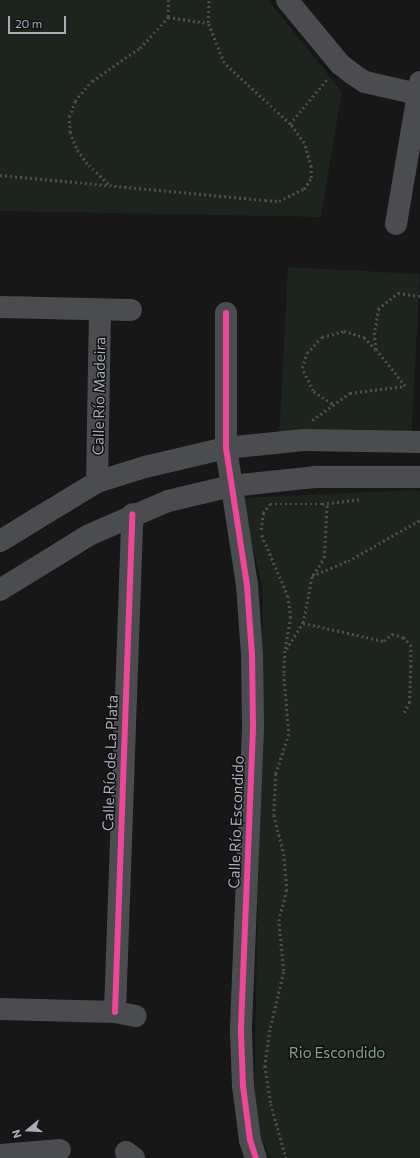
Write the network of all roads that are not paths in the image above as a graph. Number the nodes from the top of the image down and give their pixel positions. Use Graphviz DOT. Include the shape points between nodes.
graph roads {
  1 [pos="287,0"];
  2 [pos="419,88"];
  3 [pos="396,224"];
  4 [pos="0,306"];
  5 [pos="100,310"];
  6 [pos="131,310"];
  7 [pos="226,314"];
  8 [pos="420,442"];
  9 [pos="226,448"];
  10 [pos="420,477"];
  11 [pos="97,482"];
  12 [pos="231,486"];
  13 [pos="132,514"];
  14 [pos="0,540"];
  15 [pos="0,590"];
  16 [pos="0,1009"];
  17 [pos="115,1012"];
  18 [pos="136,1016"];
  19 [pos="60,1150"];
  20 [pos="0,1154"];
  21 [pos="256,1158"];
  1 -- 2 [label="street" via="340,64 365,82"];
  2 -- 3 [label="street"];
  4 -- 5 [label="street"];
  5 -- 6 [label="street"];
  5 -- 11 [label="street, Calle Río Madeira"];
  7 -- 9 [label="street, Calle Río Escondido"];
  8 -- 9 [label="street" via="304,440"];
  9 -- 11 [label="street" via="145,466"];
  9 -- 12 [label="street, Calle Río Escondido"];
  10 -- 12 [label="street" via="315,477"];
  11 -- 14 [label="street"];
  12 -- 13 [label="street" via="168,501"];
  12 -- 21 [label="street, Calle Río Escondido" via="246,585 252,654 252,736 241,1032 243,1086 250,1140"];
  13 -- 15 [label="street" via="89,535"];
  13 -- 17 [label="street, Calle Río de La Plata"];
  16 -- 17 [label="street"];
  17 -- 18 [label="street"];
  19 -- 20 [label="street"];
}
